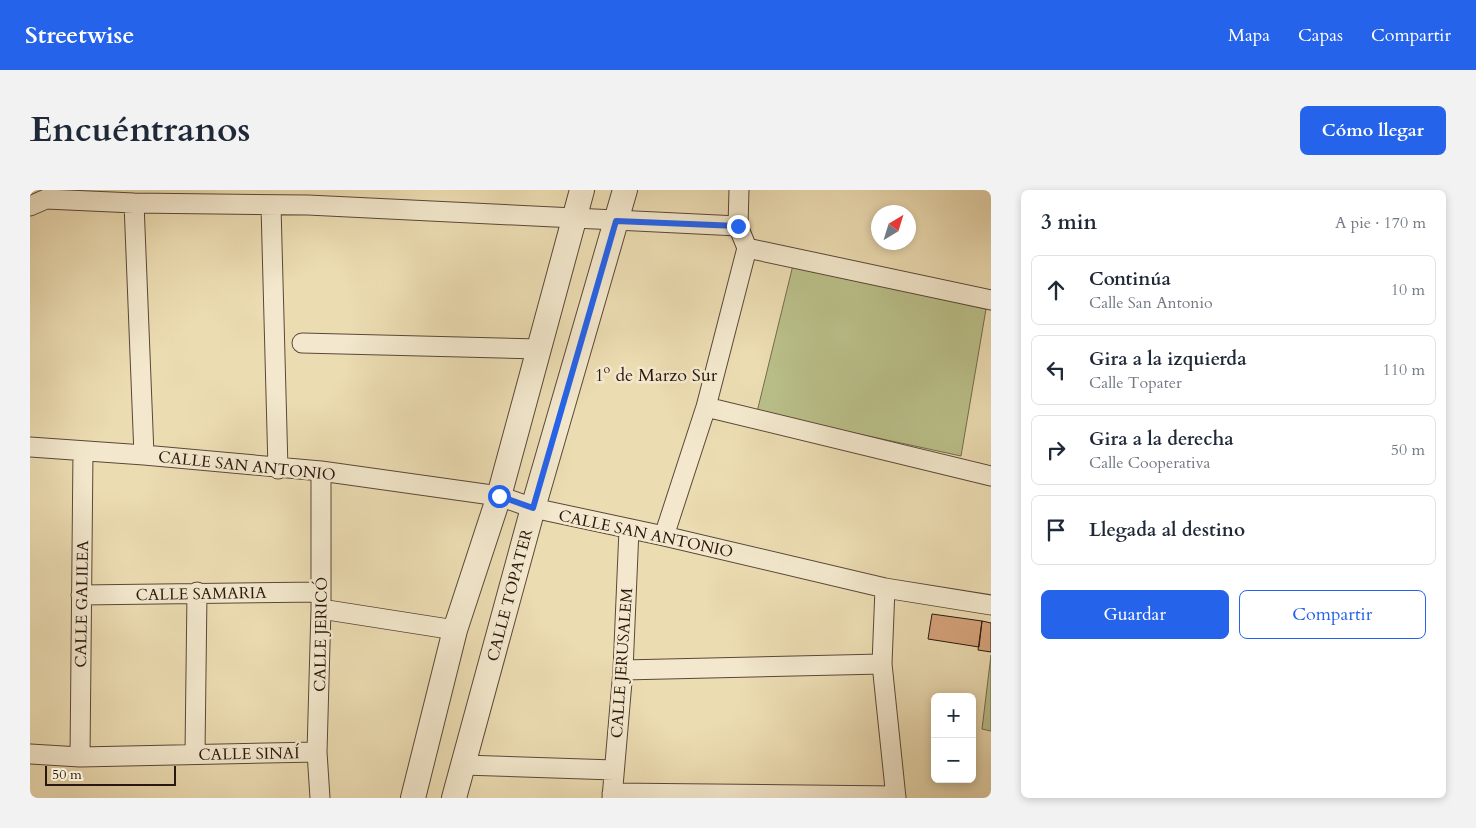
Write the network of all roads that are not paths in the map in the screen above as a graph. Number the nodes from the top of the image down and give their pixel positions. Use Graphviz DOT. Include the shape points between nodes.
graph roads {
  1 [pos="582,190"];
  2 [pos="625,190"];
  3 [pos="739,190"];
  4 [pos="173,197"];
  5 [pos="308,198"];
  6 [pos="134,203"];
  7 [pos="30,206"];
  8 [pos="270,206"];
  9 [pos="575,217"];
  10 [pos="616,221"];
  11 [pos="738,226"];
  12 [pos="747,248"];
  13 [pos="991,300"];
  14 [pos="302,343"];
  15 [pos="540,349"];
  16 [pos="706,407"];
  17 [pos="30,447"];
  18 [pos="83,451"];
  19 [pos="144,455"];
  20 [pos="278,469"];
  21 [pos="321,471"];
  22 [pos="991,476"];
  23 [pos="499,496"];
  24 [pos="533,508"];
  25 [pos="629,529"];
  26 [pos="664,536"];
  27 [pos="886,588"];
  28 [pos="197,592"];
  29 [pos="81,595"];
  30 [pos="321,600"];
  31 [pos="991,605"];
  32 [pos="456,630"];
  33 [pos="882,664"];
  34 [pos="623,670"];
  35 [pos="317,752"];
  36 [pos="30,754"];
  37 [pos="194,754"];
  38 [pos="80,757"];
  39 [pos="463,765"];
  40 [pos="614,770"];
  41 [pos="612,795"];
  42 [pos="896,797"];
  43 [pos="320,798"];
  44 [pos="413,798"];
  45 [pos="454,798"];
  1 -- 9 [label="street"];
  2 -- 10 [label="street, CALLE TOPATER"];
  3 -- 11 [label="street"];
  4 -- 6 [label="street"];
  4 -- 8 [label="street"];
  5 -- 8 [label="street"];
  5 -- 9 [label="street"];
  6 -- 7 [label="street" via="46,199"];
  6 -- 19 [label="street"];
  8 -- 20 [label="street"];
  9 -- 10 [label="street"];
  9 -- 15 [label="street"];
  10 -- 11 [label="street"];
  10 -- 24 [label="street, CALLE TOPATER"];
  11 -- 12 [label="street"];
  12 -- 13 [label="street"];
  12 -- 16 [label="street"];
  14 -- 15 [label="street"];
  15 -- 23 [label="street"];
  16 -- 22 [label="street"];
  16 -- 26 [label="street"];
  17 -- 18 [label="street, CALLE SAN ANTONIO"];
  18 -- 19 [label="street, CALLE SAN ANTONIO"];
  18 -- 29 [label="street, CALLE GALILEA"];
  19 -- 20 [label="street, CALLE SAN ANTONIO"];
  20 -- 21 [label="street, CALLE SAN ANTONIO"];
  21 -- 23 [label="street, CALLE SAN ANTONIO"];
  21 -- 30 [label="street, CALLE JERICÓ"];
  23 -- 24 [label="street, CALLE SAN ANTONIO"];
  23 -- 32 [label="street"];
  24 -- 25 [label="street, CALLE SAN ANTONIO"];
  24 -- 39 [label="street, CALLE TOPATER"];
  25 -- 26 [label="street, CALLE SAN ANTONIO"];
  25 -- 34 [label="street, CALLE JERUSALEM"];
  26 -- 27 [label="street, CALLE SAN ANTONIO"];
  27 -- 31 [label="street, CALLE SAN ANTONIO"];
  27 -- 33 [label="street"];
  28 -- 29 [label="street, CALLE SAMARIA"];
  28 -- 30 [label="street, CALLE SAMARIA"];
  28 -- 37 [label="street"];
  29 -- 38 [label="street, CALLE GALILEA"];
  30 -- 32 [label="street, CALLE SAMARIA"];
  30 -- 35 [label="street, CALLE JERICÓ"];
  32 -- 44 [label="street"];
  33 -- 34 [label="street"];
  33 -- 42 [label="street"];
  34 -- 40 [label="street, CALLE JERUSALEM"];
  35 -- 37 [label="street, CALLE SINAÍ"];
  35 -- 43 [label="street, CALLE JERICÓ"];
  36 -- 38 [label="street, CALLE SINAÍ"];
  37 -- 38 [label="street, CALLE SINAÍ"];
  39 -- 40 [label="street"];
  39 -- 45 [label="street, CALLE TOPATER"];
  40 -- 41 [label="street, CALLE JERUSALEM"];
  41 -- 42 [label="street"];
}
